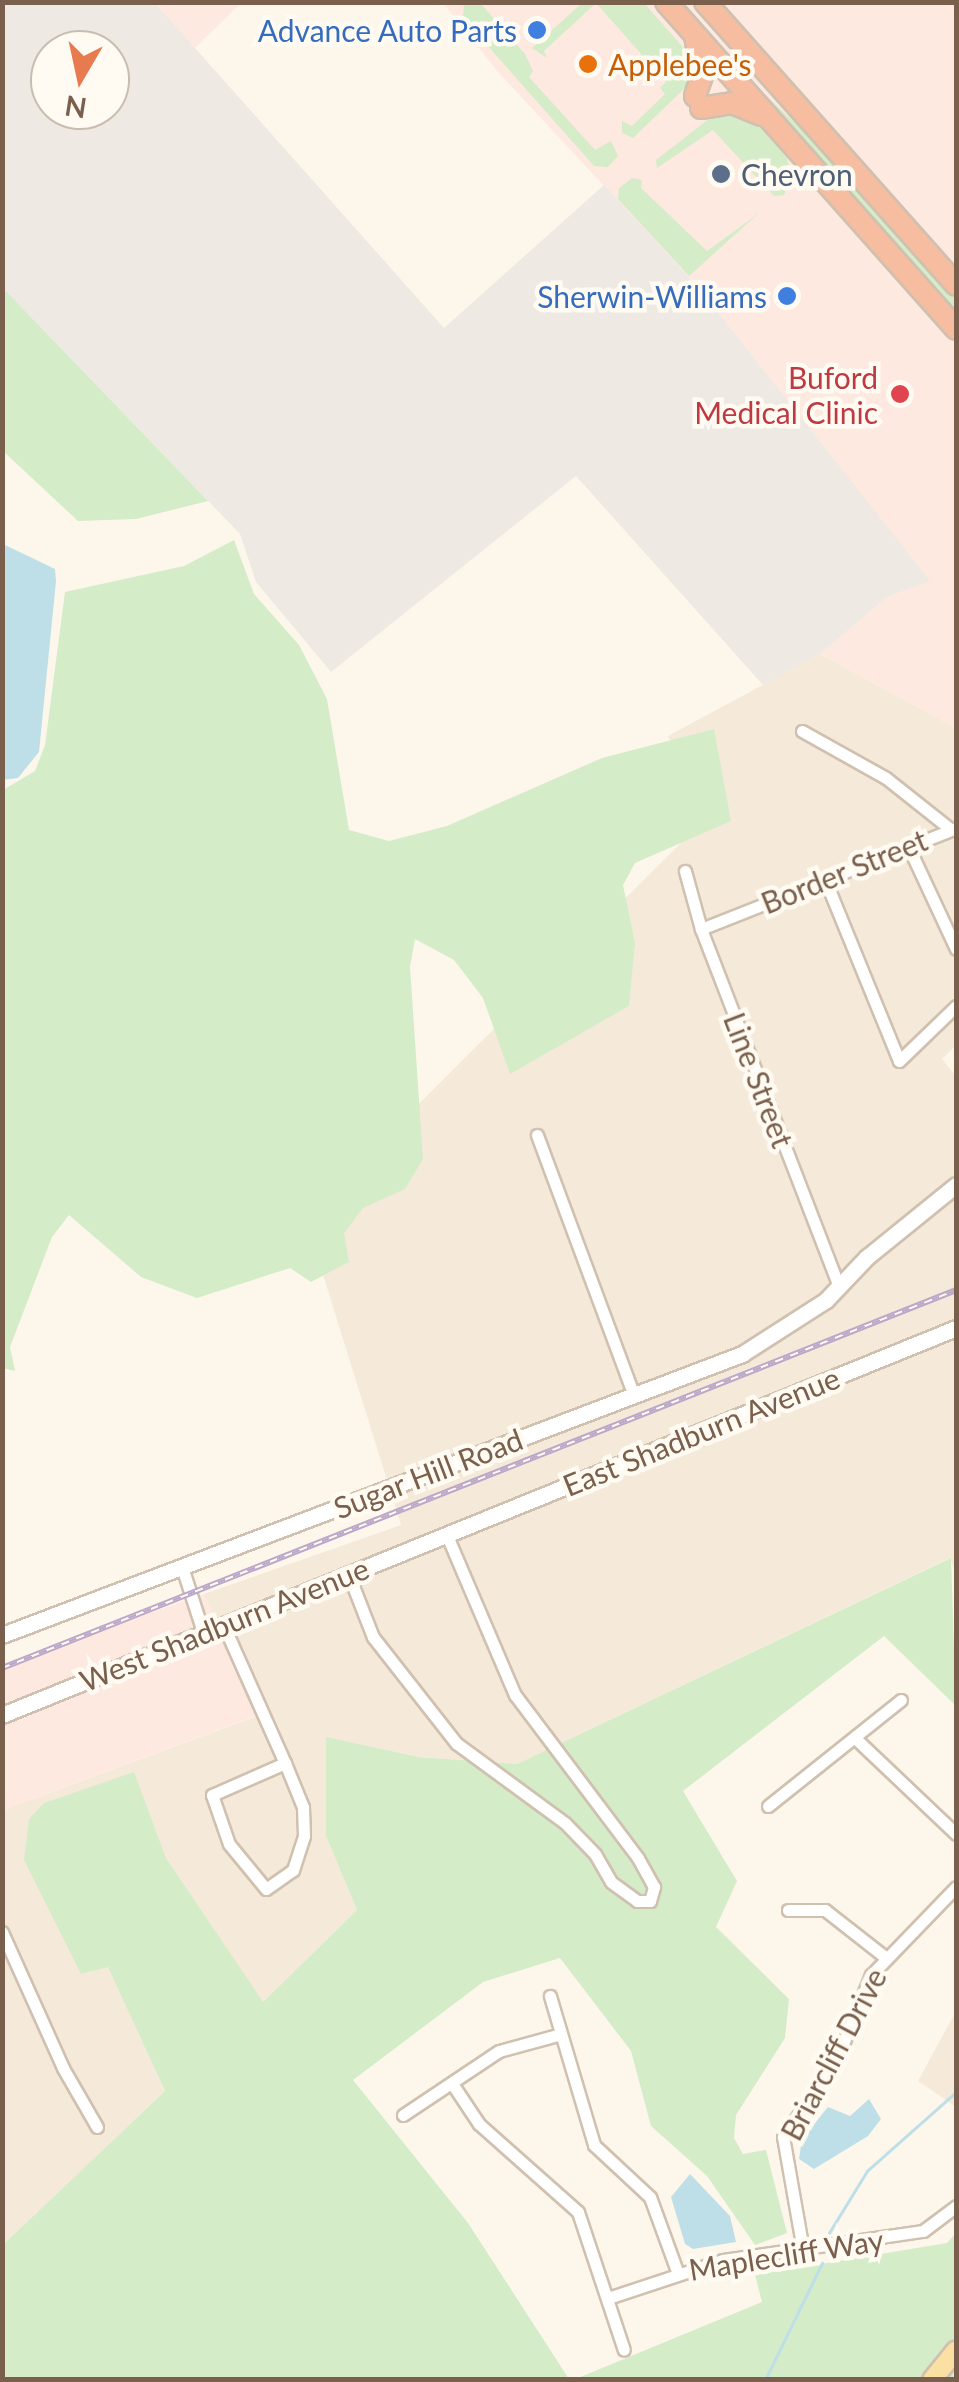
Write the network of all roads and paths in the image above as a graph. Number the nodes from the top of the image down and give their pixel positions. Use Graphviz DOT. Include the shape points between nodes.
graph roads {
  1 [pos="666,2"];
  2 [pos="705,2"];
  3 [pos="694,34"];
  4 [pos="772,122"];
  5 [pos="956,285"];
  6 [pos="956,329"];
  7 [pos="802,732"];
  8 [pos="953,828"];
  9 [pos="909,848"];
  10 [pos="685,871"];
  11 [pos="826,882"];
  12 [pos="700,929"];
  13 [pos="956,949"];
  14 [pos="956,1006"];
  15 [pos="537,1136"];
  16 [pos="956,1185"];
  17 [pos="839,1287"];
  18 [pos="956,1328"];
  19 [pos="634,1394"];
  20 [pos="446,1532"];
  21 [pos="182,1567"];
  22 [pos="348,1574"];
  23 [pos="223,1624"];
  24 [pos="203,1632"];
  25 [pos="2,1635"];
  26 [pos="902,1700"];
  27 [pos="2,1715"];
  28 [pos="856,1739"];
  29 [pos="285,1763"];
  30 [pos="768,1806"];
  31 [pos="956,1834"];
  32 [pos="956,1887"];
  33 [pos="788,1910"];
  34 [pos="2,1932"];
  35 [pos="885,1956"];
  36 [pos="550,1996"];
  37 [pos="561,2034"];
  38 [pos="453,2085"];
  39 [pos="403,2116"];
  40 [pos="97,2127"];
  41 [pos="956,2206"];
  42 [pos="804,2250"];
  43 [pos="677,2271"];
  44 [pos="611,2297"];
  45 [pos="624,2350"];
  46 [pos="956,2350"];
  47 [pos="932,2380"];
  1 -- 3 [label="highway"];
  2 -- 5 [label="highway"];
  3 -- 4 [label="highway"];
  3 -- 4 [label="highway" via="702,76 698,102 732,103"];
  4 -- 6 [label="highway"];
  7 -- 8 [label="street" via="899,786"];
  8 -- 9 [label="street, Border Street"];
  9 -- 11 [label="street, Border Street"];
  9 -- 13 [label="street"];
  10 -- 12 [label="street, Line Street"];
  11 -- 12 [label="street, Border Street"];
  11 -- 14 [label="street" via="899,1062"];
  12 -- 17 [label="street, Line Street"];
  15 -- 19 [label="street"];
  16 -- 17 [label="street, Sugar Hill Road"];
  17 -- 19 [label="street, Sugar Hill Road" via="795,1324 742,1354"];
  18 -- 20 [label="street, East Shadburn Avenue"];
  19 -- 21 [label="street, Sugar Hill Road"];
  20 -- 22 [label="street, West Shadburn Avenue"];
  20 -- 22 [label="street" via="514,1695 638,1858 654,1887 650,1901 637,1901 610,1882 595,1854 565,1823 456,1743 373,1637"];
  21 -- 24 [label="street"];
  21 -- 25 [label="street, Sugar Hill Road"];
  22 -- 23 [label="street, West Shadburn Avenue"];
  23 -- 24 [label="street, West Shadburn Avenue"];
  23 -- 29 [label="street"];
  24 -- 27 [label="street, West Shadburn Avenue"];
  26 -- 28 [label="street"];
  28 -- 30 [label="street"];
  28 -- 31 [label="street"];
  29 -- 29 [label="street" via="212,1795 229,1844 266,1889 293,1870 304,1836 303,1807"];
  32 -- 35 [label="street, Briarcliff Drive"];
  33 -- 35 [label="street" via="824,1910"];
  34 -- 40 [label="street"];
  35 -- 42 [label="street, Briarcliff Drive" via="855,2002 836,2061 783,2136"];
  36 -- 37 [label="street"];
  37 -- 38 [label="street" via="498,2051"];
  37 -- 43 [label="street" via="594,2145 650,2197"];
  38 -- 39 [label="street"];
  38 -- 44 [label="street" via="479,2124 578,2212"];
  41 -- 42 [label="street, Maplecliff Way" via="923,2231"];
  42 -- 43 [label="street, Maplecliff Way"];
  43 -- 44 [label="street, Maplecliff Way"];
  44 -- 45 [label="street"];
  46 -- 47 [label="main road"];
}
